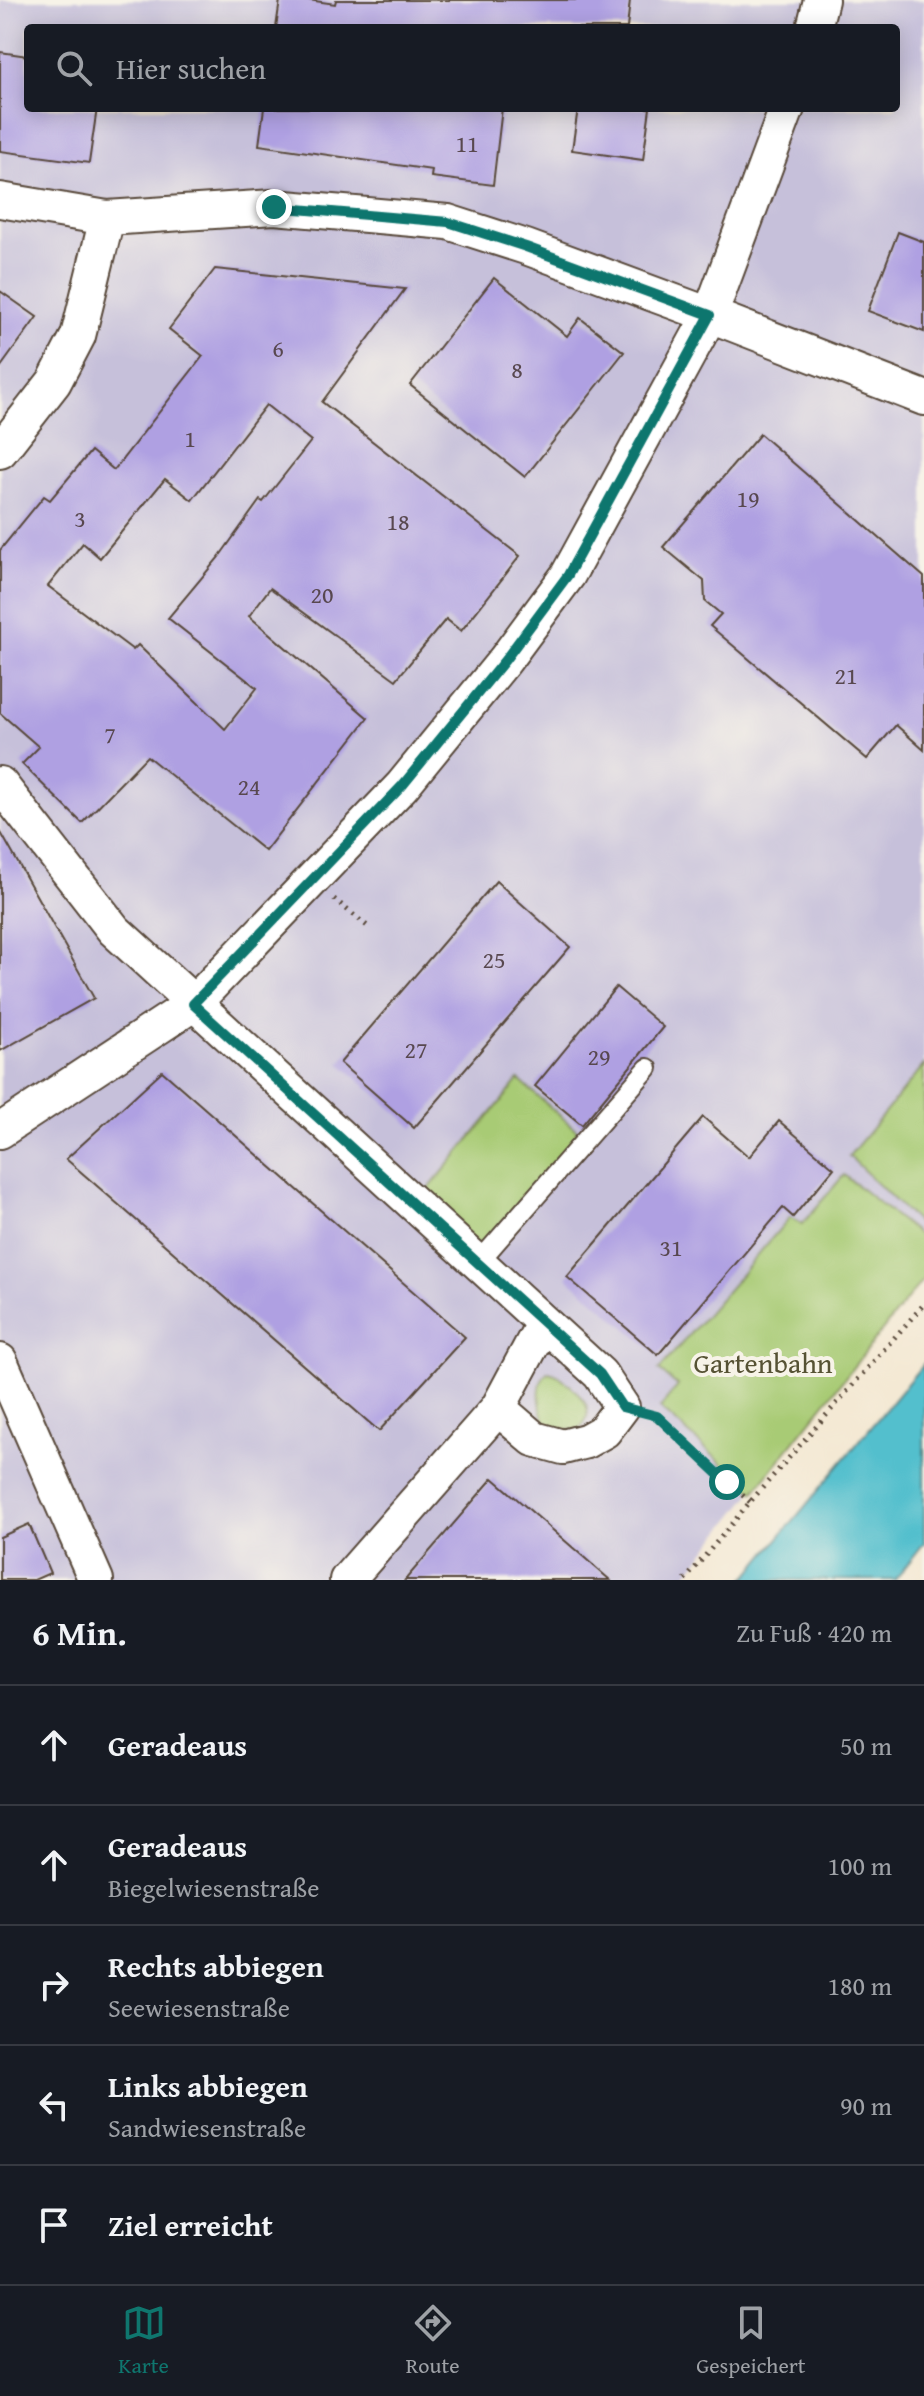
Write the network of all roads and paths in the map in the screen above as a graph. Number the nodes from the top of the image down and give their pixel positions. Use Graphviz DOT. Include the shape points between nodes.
graph roads {
  1 [pos="821,0"];
  2 [pos="815,24"];
  3 [pos="786,112"];
  4 [pos="0,200"];
  5 [pos="107,218"];
  6 [pos="710,315"];
  7 [pos="924,398"];
  8 [pos="0,451"];
  9 [pos="0,784"];
  10 [pos="311,881"];
  11 [pos="371,929"];
  12 [pos="193,1004"];
  13 [pos="648,1068"];
  14 [pos="0,1131"];
  15 [pos="477,1264"];
  16 [pos="924,1304"];
  17 [pos="543,1324"];
  18 [pos="0,1361"];
  19 [pos="622,1407"];
  20 [pos="498,1408"];
  21 [pos="750,1502"];
  22 [pos="96,1580"];
  23 [pos="347,1580"];
  24 [pos="685,1580"];
  1 -- 2 [label="street"];
  3 -- 6 [label="street"];
  4 -- 5 [label="street"];
  5 -- 6 [label="street" via="274,207 448,222"];
  5 -- 8 [label="street" via="78,336 54,382"];
  6 -- 7 [label="street"];
  6 -- 10 [label="street" via="568,575 402,786"];
  9 -- 12 [label="street" via="114,930"];
  10 -- 11 [label="path"];
  10 -- 12 [label="street"];
  12 -- 14 [label="street"];
  12 -- 15 [label="street"];
  13 -- 15 [label="lane"];
  15 -- 17 [label="street"];
  16 -- 21 [label="path"];
  17 -- 19 [label="street" via="600,1374"];
  17 -- 20 [label="street"];
  18 -- 22 [label="street"];
  19 -- 20 [label="street" via="604,1431 563,1447 534,1439"];
  19 -- 21 [label="path" via="657,1416"];
  20 -- 23 [label="street"];
  21 -- 24 [label="path"];
}
